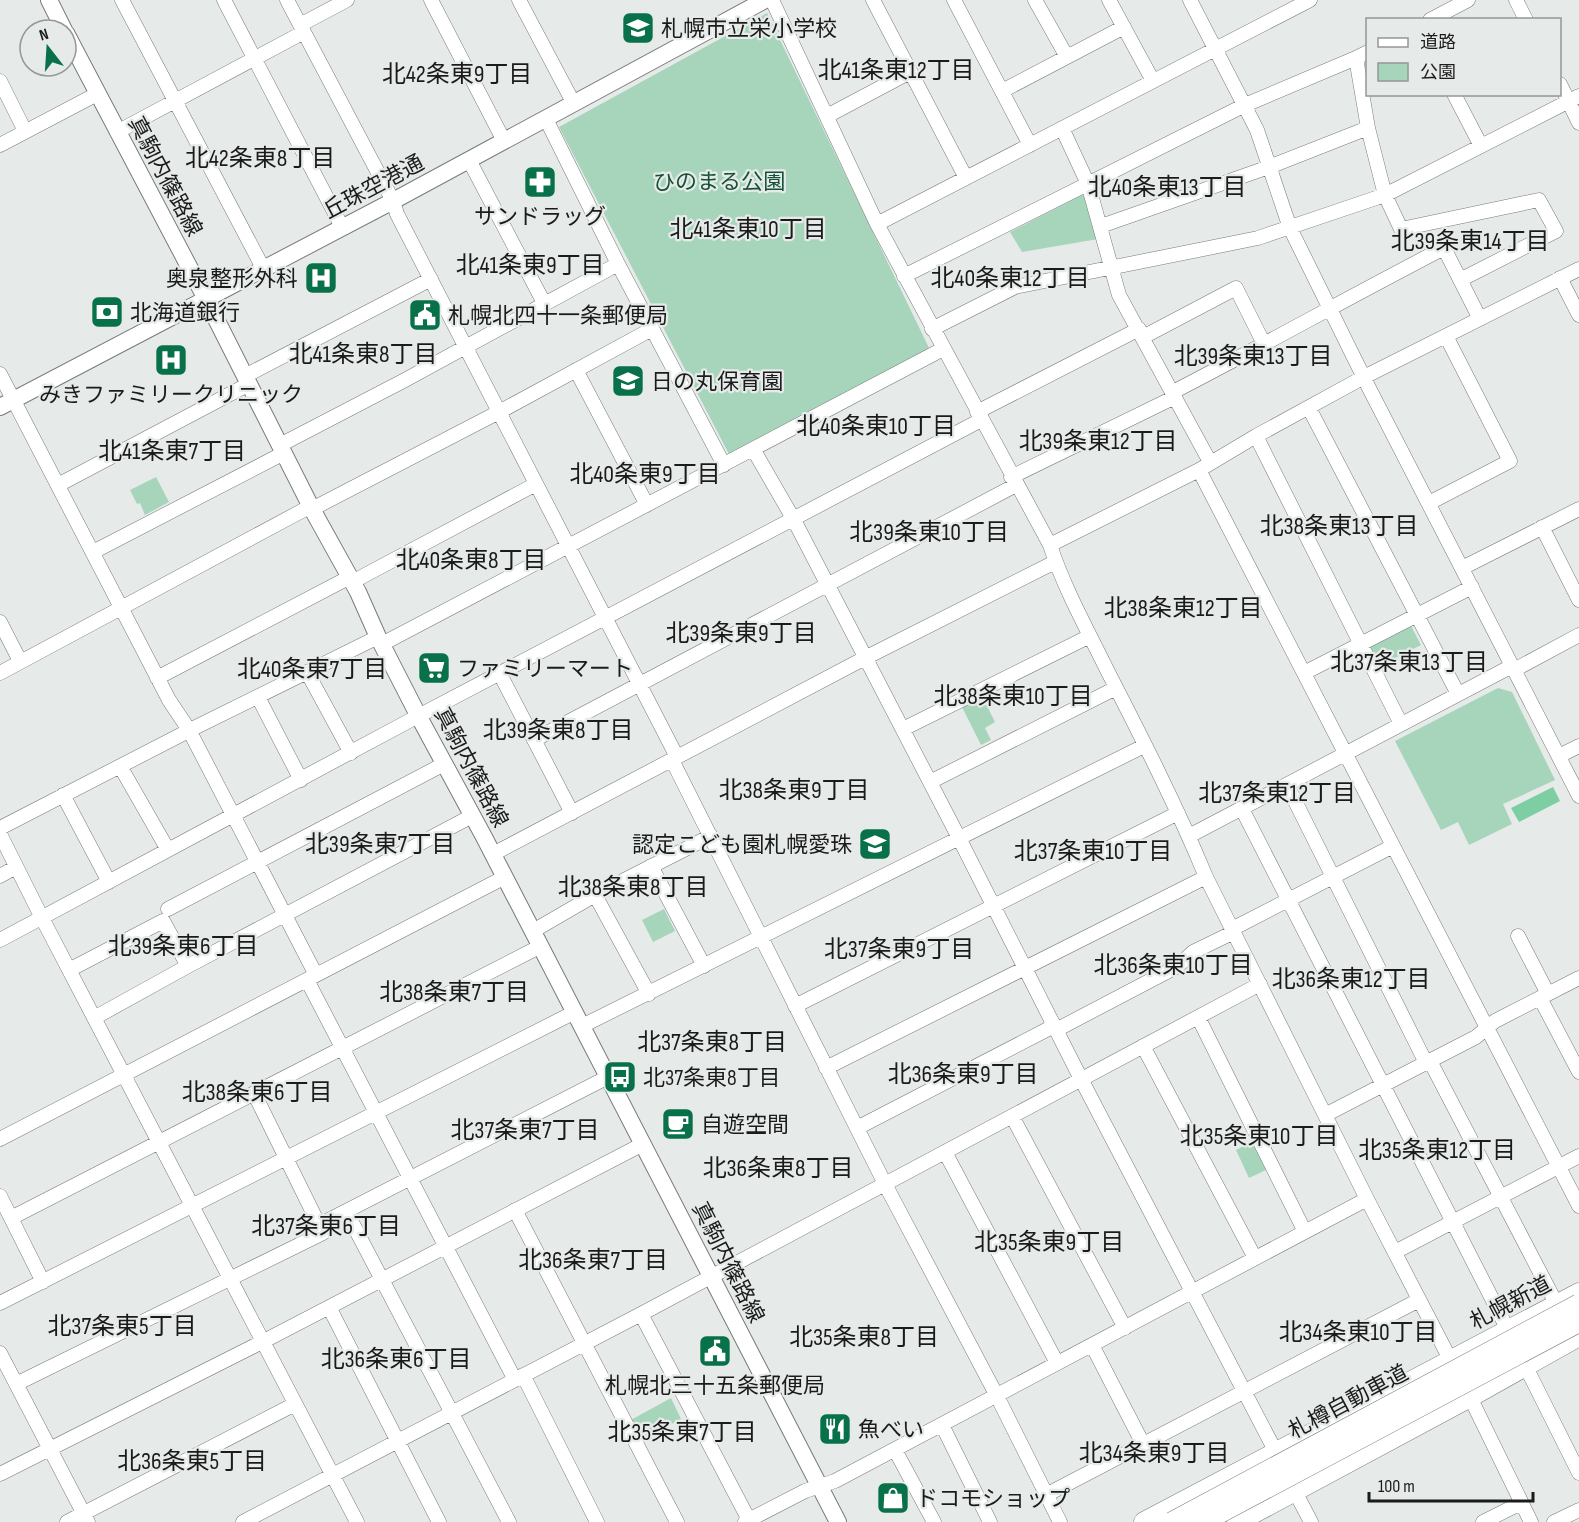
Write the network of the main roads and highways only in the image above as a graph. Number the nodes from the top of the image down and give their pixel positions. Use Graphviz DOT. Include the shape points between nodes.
graph roads {
  1 [pos="49,0"];
  2 [pos="765,0"];
  3 [pos="58,18"];
  4 [pos="78,57"];
  5 [pos="206,299"];
  6 [pos="7,404"];
  7 [pos="1579,1293"];
  8 [pos="1579,1304"];
  9 [pos="1578,1337"];
  10 [pos="838,1522"];
  11 [pos="1144,1522"];
  12 [pos="1172,1522"];
  13 [pos="1203,1522"];
  14 [pos="1237,1522"];
  1 -- 3 [label="main road, 真駒内篠路線"];
  2 -- 5 [label="main road, 丘珠空港通"];
  4 -- 5 [label="main road, 真駒内篠路線"];
  5 -- 6 [label="main road, 丘珠空港通"];
  5 -- 10 [label="main road, 真駒内篠路線"];
  7 -- 11 [label="highway, 札幌新道"];
  8 -- 12 [label="highway, 札樽自動車道, bridge"];
  9 -- 13 [label="highway, 札樽自動車道, bridge"];
  9 -- 14 [label="highway"];
}
